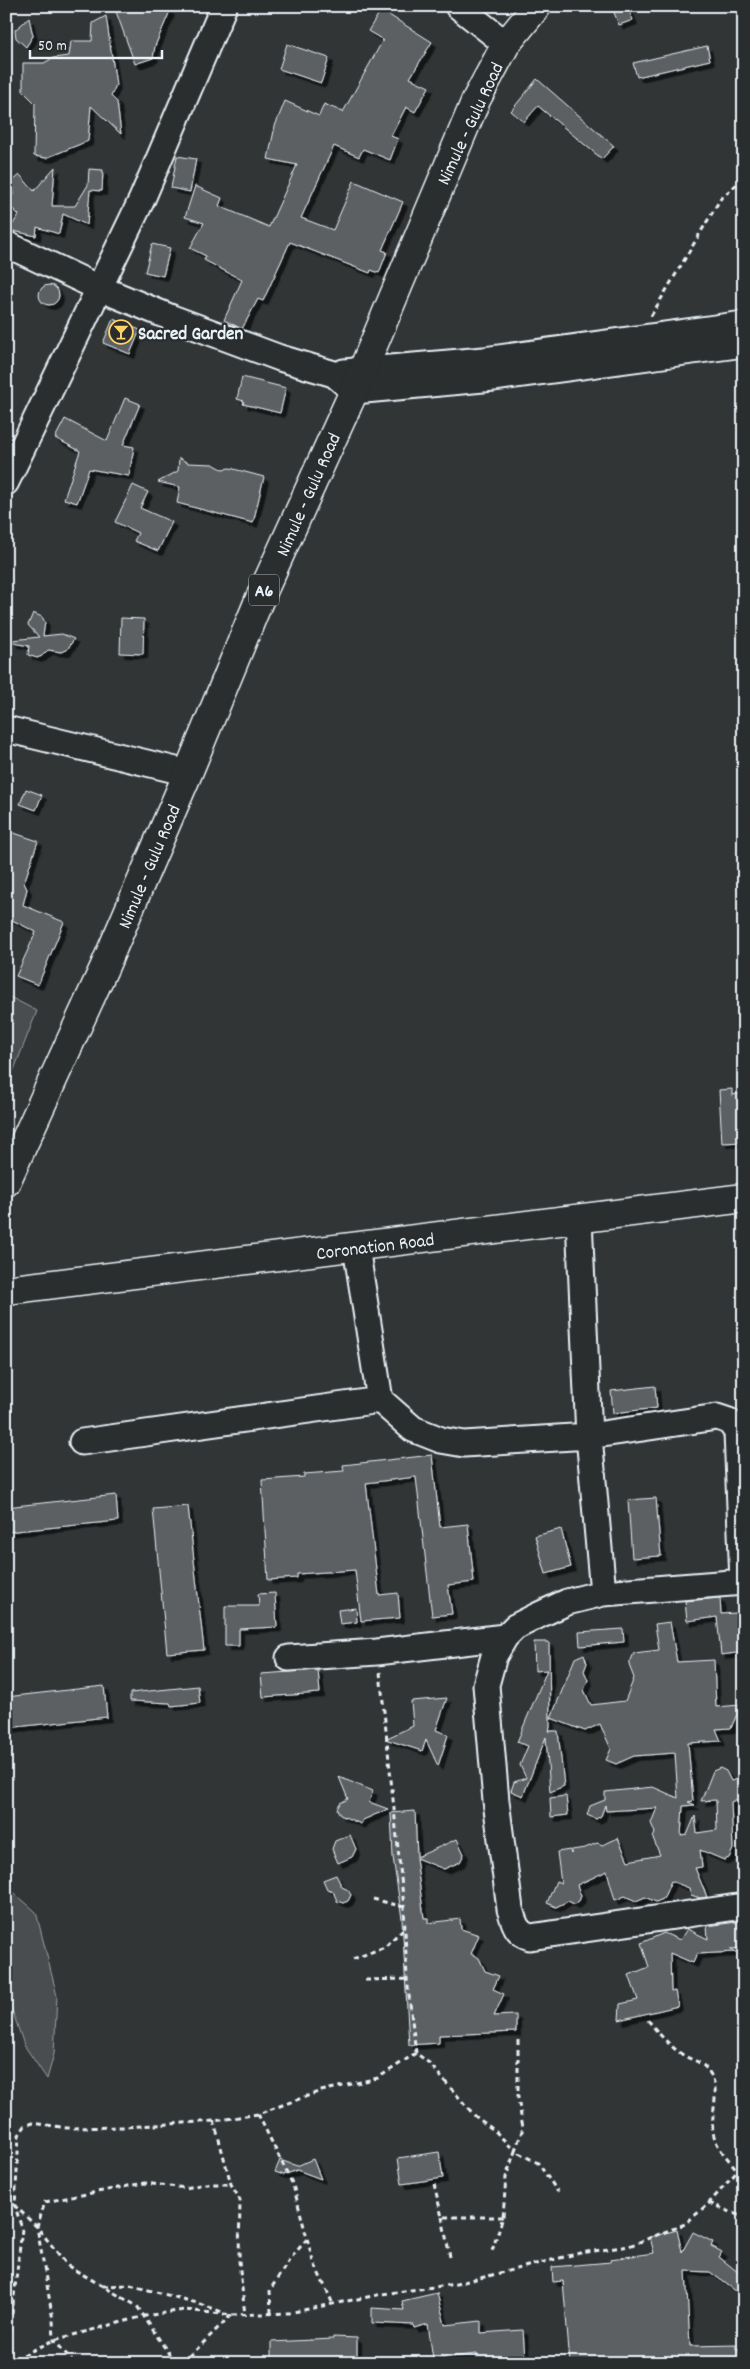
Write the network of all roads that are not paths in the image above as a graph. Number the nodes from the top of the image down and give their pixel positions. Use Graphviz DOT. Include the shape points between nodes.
graph roads {
  1 [pos="224,6"];
  2 [pos="458,6"];
  3 [pos="537,6"];
  4 [pos="506,44"];
  5 [pos="6,244"];
  6 [pos="99,288"];
  7 [pos="744,324"];
  8 [pos="744,344"];
  9 [pos="350,378"];
  10 [pos="6,482"];
  11 [pos="6,729"];
  12 [pos="188,773"];
  13 [pos="6,1182"];
  14 [pos="744,1198"];
  15 [pos="579,1219"];
  16 [pos="356,1247"];
  17 [pos="6,1290"];
  18 [pos="380,1400"];
  19 [pos="589,1436"];
  20 [pos="82,1442"];
  21 [pos="744,1582"];
  22 [pos="603,1593"];
  23 [pos="505,1637"];
  24 [pos="289,1658"];
  25 [pos="744,1906"];
  1 -- 6 [label="street" via="142,198"];
  2 -- 4 [label="street"];
  3 -- 4 [label="main road, Nimule - Gulu Road / A6"];
  4 -- 9 [label="main road, Nimule - Gulu Road / A6" via="476,100"];
  5 -- 6 [label="street"];
  6 -- 9 [label="street" via="271,355"];
  6 -- 10 [label="street"];
  7 -- 9 [label="street"];
  8 -- 9 [label="street" via="494,378"];
  9 -- 12 [label="main road, Nimule - Gulu Road / A6"];
  11 -- 12 [label="street"];
  12 -- 13 [label="main road, Nimule - Gulu Road / A6" via="104,968"];
  14 -- 15 [label="main road, Coronation Road"];
  15 -- 16 [label="main road, Coronation Road"];
  15 -- 19 [label="street"];
  16 -- 17 [label="main road, Coronation Road"];
  16 -- 18 [label="street"];
  18 -- 19 [label="street" via="413,1429 441,1440 464,1444"];
  18 -- 20 [label="street"];
  19 -- 21 [label="street" via="717,1417 730,1421 737,1432"];
  19 -- 22 [label="street"];
  21 -- 22 [label="street"];
  22 -- 23 [label="street" via="553,1608 515,1627"];
  23 -- 24 [label="street" via="377,1652"];
  23 -- 25 [label="street" via="494,1656 486,1685 496,1801 515,1926 530,1937"];
}
